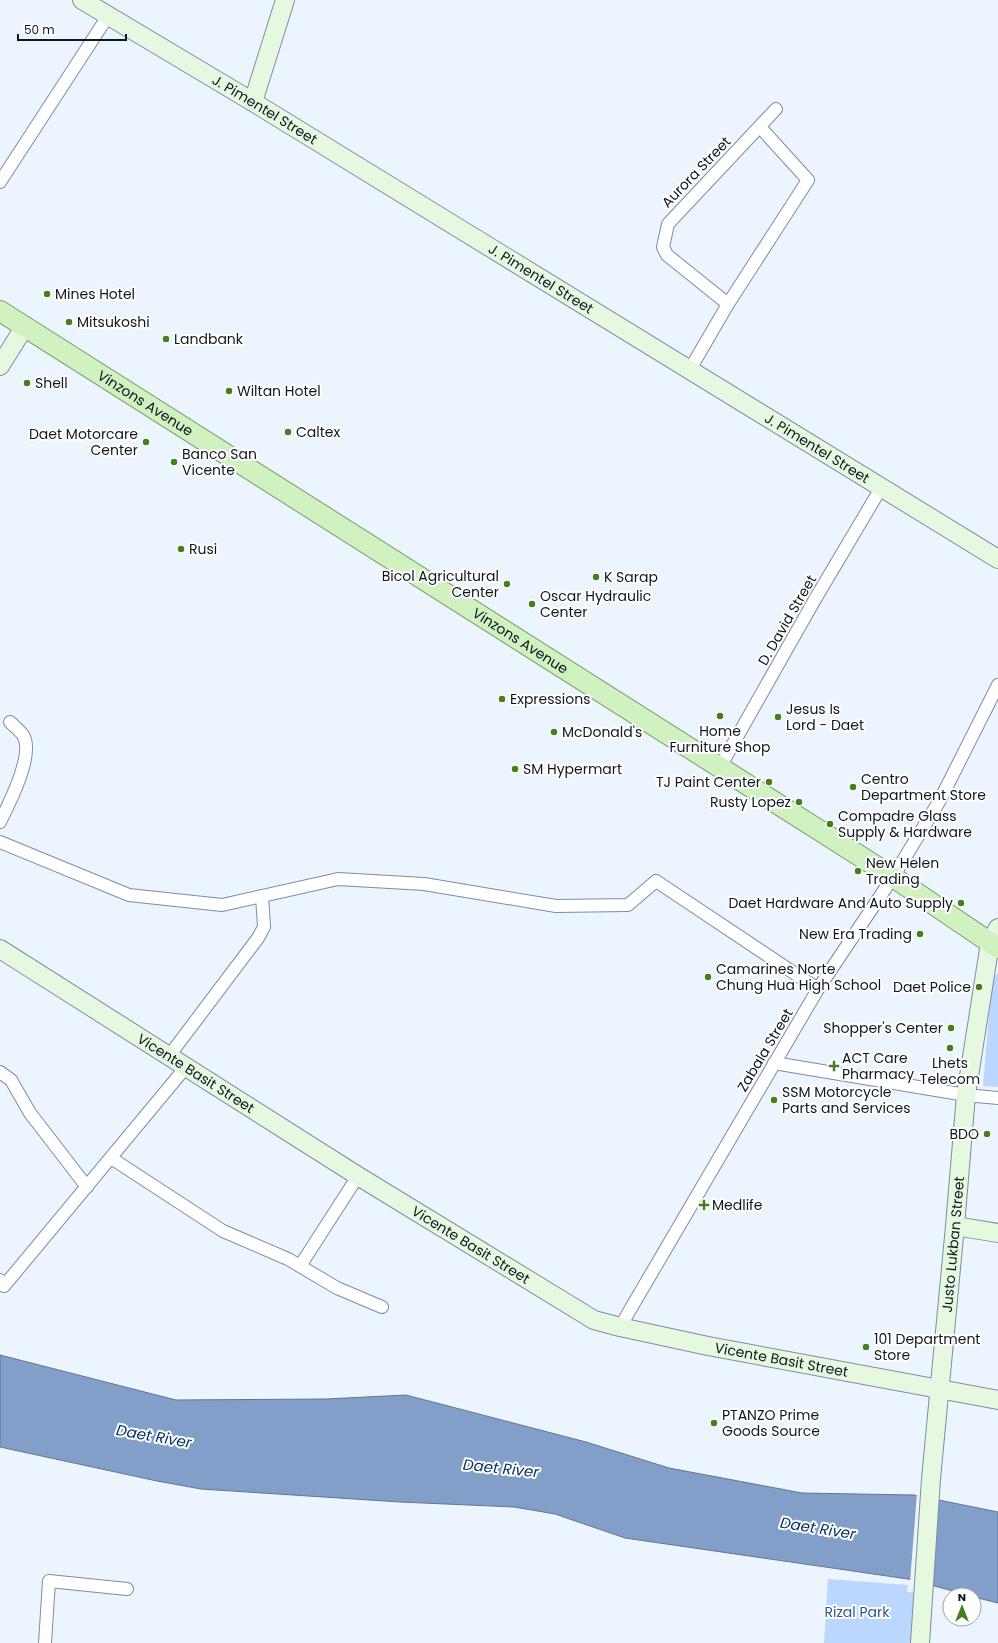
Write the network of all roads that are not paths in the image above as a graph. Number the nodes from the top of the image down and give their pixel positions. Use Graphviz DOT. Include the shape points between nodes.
graph roads {
  1 [pos="82,0"];
  2 [pos="285,0"];
  3 [pos="108,16"];
  4 [pos="253,102"];
  5 [pos="776,109"];
  6 [pos="760,127"];
  7 [pos="0,182"];
  8 [pos="728,304"];
  9 [pos="0,310"];
  10 [pos="24,326"];
  11 [pos="0,366"];
  12 [pos="689,371"];
  13 [pos="881,488"];
  14 [pos="998,559"];
  15 [pos="998,685"];
  16 [pos="10,722"];
  17 [pos="720,767"];
  18 [pos="0,822"];
  19 [pos="0,842"];
  20 [pos="893,878"];
  21 [pos="262,896"];
  22 [pos="995,939"];
  23 [pos="0,949"];
  24 [pos="818,989"];
  25 [pos="169,1056"];
  26 [pos="774,1063"];
  27 [pos="186,1067"];
  28 [pos="0,1072"];
  29 [pos="966,1095"];
  30 [pos="998,1098"];
  31 [pos="111,1158"];
  32 [pos="358,1176"];
  33 [pos="87,1187"];
  34 [pos="955,1226"];
  35 [pos="998,1233"];
  36 [pos="300,1266"];
  37 [pos="1,1284"];
  38 [pos="382,1307"];
  39 [pos="620,1327"];
  40 [pos="940,1390"];
  41 [pos="998,1400"];
  42 [pos="127,1589"];
  43 [pos="45,1643"];
  44 [pos="920,1643"];
  1 -- 3 [label="street, J. Pimentel Street"];
  2 -- 4 [label="street"];
  3 -- 4 [label="street, J. Pimentel Street"];
  3 -- 7 [label="street"];
  4 -- 12 [label="street, J. Pimentel Street"];
  5 -- 6 [label="street, Aurora Street"];
  6 -- 8 [label="street" via="808,180"];
  6 -- 8 [label="street, Aurora Street" via="668,224 664,237 663,247 667,255"];
  8 -- 12 [label="street"];
  9 -- 10 [label="main road, Vinzons Avenue"];
  10 -- 11 [label="street"];
  10 -- 17 [label="main road, Vinzons Avenue"];
  12 -- 13 [label="street, J. Pimentel Street"];
  13 -- 14 [label="street, J. Pimentel Street"];
  13 -- 17 [label="street, D. David Street"];
  15 -- 20 [label="street, Zabala Street" via="940,800"];
  16 -- 18 [label="street" via="23,735 26,744 25,760 14,794"];
  17 -- 20 [label="main road, Vinzons Avenue"];
  19 -- 21 [label="street" via="129,895 222,905"];
  20 -- 22 [label="main road, Vinzons Avenue"];
  20 -- 24 [label="street, Zabala Street"];
  21 -- 24 [label="street" via="338,879 424,884 556,906 628,905 656,881"];
  21 -- 25 [label="street" via="264,927 258,938"];
  22 -- 29 [label="street, Justo Lukban Street"];
  23 -- 25 [label="street, Vicente Basit Street"];
  24 -- 26 [label="street, Zabala Street"];
  25 -- 27 [label="street, Vicente Basit Street"];
  26 -- 29 [label="street"];
  26 -- 39 [label="street, Zabala Street"];
  27 -- 31 [label="street"];
  27 -- 32 [label="street, Vicente Basit Street"];
  28 -- 33 [label="street" via="11,1080 30,1113"];
  29 -- 30 [label="street"];
  29 -- 34 [label="street, Justo Lukban Street"];
  31 -- 33 [label="street"];
  31 -- 36 [label="street" via="223,1231 288,1258"];
  32 -- 36 [label="street"];
  32 -- 39 [label="street, Vicente Basit Street" via="594,1320"];
  33 -- 37 [label="street"];
  34 -- 35 [label="street"];
  34 -- 40 [label="street, Justo Lukban Street"];
  36 -- 38 [label="street" via="337,1288"];
  39 -- 40 [label="street, Vicente Basit Street"];
  40 -- 41 [label="street, Vicente Basit Street"];
  40 -- 44 [label="street, Justo Lukban Street"];
  42 -- 43 [label="street" via="49,1581"];
}
